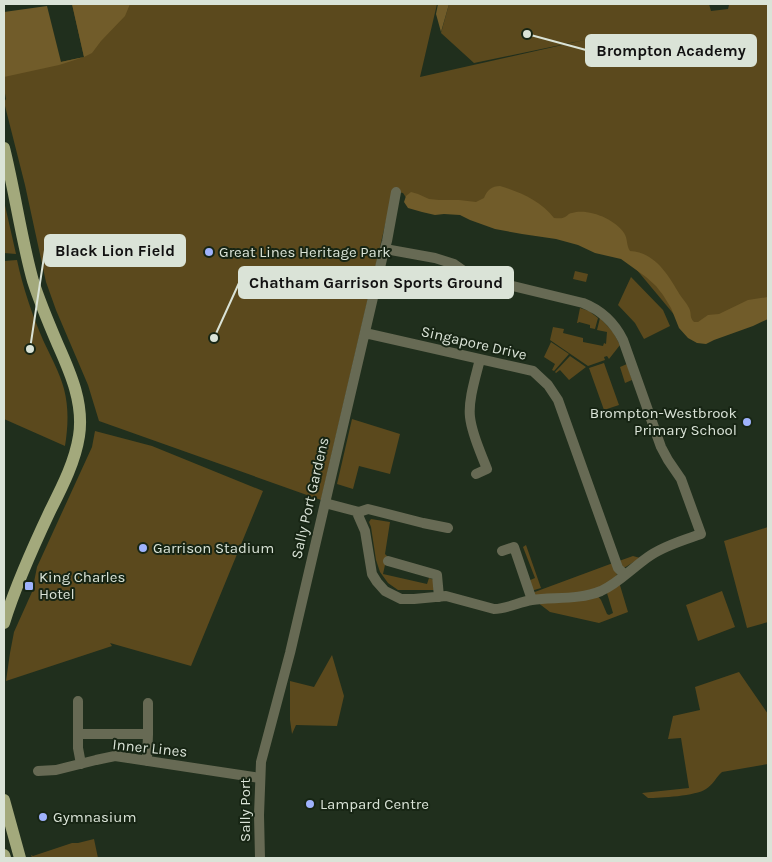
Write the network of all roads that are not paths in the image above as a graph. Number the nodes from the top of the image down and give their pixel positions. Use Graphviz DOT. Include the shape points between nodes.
graph roads {
  1 [pos="4,148"];
  2 [pos="396,192"];
  3 [pos="386,245"];
  4 [pos="365,333"];
  5 [pos="480,360"];
  6 [pos="476,474"];
  7 [pos="325,503"];
  8 [pos="358,512"];
  9 [pos="448,528"];
  10 [pos="502,551"];
  11 [pos="388,561"];
  12 [pos="624,574"];
  13 [pos="439,596"];
  14 [pos="532,600"];
  15 [pos="4,623"];
  16 [pos="78,702"];
  17 [pos="148,703"];
  18 [pos="78,734"];
  19 [pos="148,734"];
  20 [pos="147,761"];
  21 [pos="261,762"];
  22 [pos="81,764"];
  23 [pos="38,771"];
  24 [pos="260,778"];
  25 [pos="4,800"];
  26 [pos="20,858"];
  27 [pos="260,858"];
  1 -- 15 [label="main road" via="33,280 74,384 81,418 71,464 12,596"];
  2 -- 3 [label="street, Sally Port Gardens"];
  3 -- 4 [label="street, Sally Port Gardens"];
  3 -- 12 [label="street" via="454,264 483,283 583,303 615,326 662,450 681,479 700,534 653,553"];
  4 -- 5 [label="street, Singapore Drive"];
  4 -- 7 [label="street, Sally Port Gardens"];
  5 -- 6 [label="street" via="470,415 487,469"];
  5 -- 12 [label="street, Singapore Drive" via="533,371 548,385 558,400 618,568"];
  7 -- 8 [label="street"];
  7 -- 21 [label="street, Sally Port Gardens"];
  8 -- 9 [label="street" via="368,509"];
  8 -- 13 [label="street" via="365,531 372,574 380,585 401,598"];
  10 -- 14 [label="street" via="518,546"];
  11 -- 13 [label="street" via="437,575"];
  12 -- 14 [label="street" via="608,587 593,593"];
  13 -- 14 [label="street" via="496,609"];
  16 -- 18 [label="street"];
  17 -- 19 [label="street"];
  18 -- 19 [label="street"];
  18 -- 22 [label="street"];
  19 -- 20 [label="street"];
  20 -- 22 [label="street, Inner Lines" via="114,756"];
  20 -- 24 [label="street, Inner Lines"];
  21 -- 24 [label="street, Sally Port"];
  22 -- 23 [label="street, Inner Lines"];
  24 -- 27 [label="street, Sally Port"];
  25 -- 26 [label="main road"];
}
